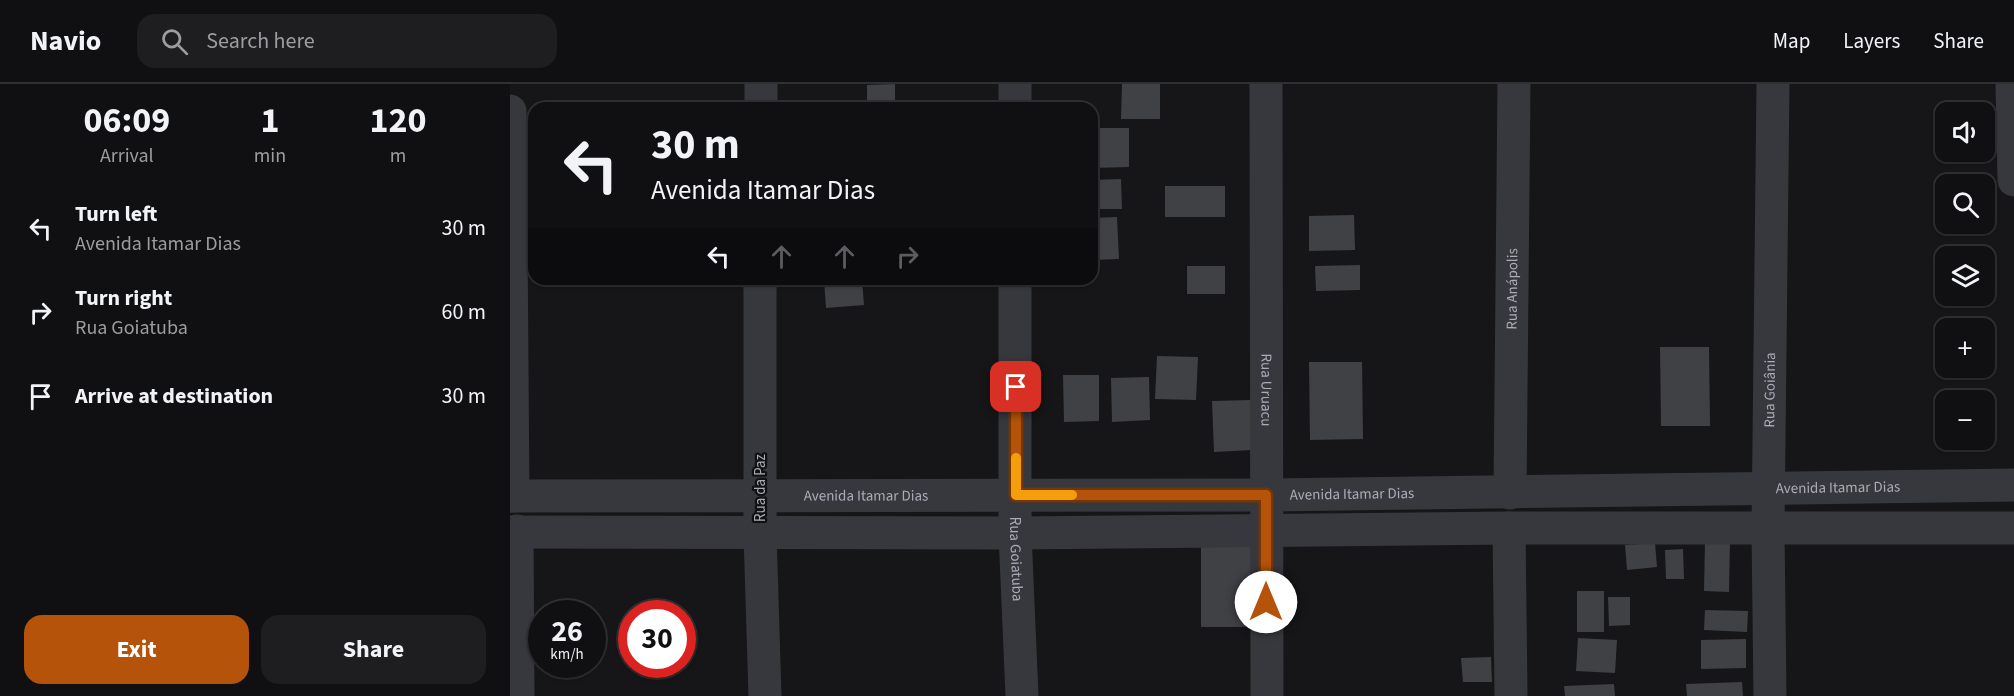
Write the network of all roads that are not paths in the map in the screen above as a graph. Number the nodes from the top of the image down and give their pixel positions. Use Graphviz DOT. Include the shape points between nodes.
graph roads {
  1 [pos="761,84"];
  2 [pos="1015,84"];
  3 [pos="1266,84"];
  4 [pos="1514,84"];
  5 [pos="1773,84"];
  6 [pos="2012,84"];
  7 [pos="761,102"];
  8 [pos="1015,102"];
  9 [pos="510,111"];
  10 [pos="2014,180"];
  11 [pos="760,285"];
  12 [pos="1016,285"];
  13 [pos="2014,485"];
  14 [pos="1768,489"];
  15 [pos="1510,493"];
  16 [pos="1016,495"];
  17 [pos="1266,495"];
  18 [pos="511,496"];
  19 [pos="760,496"];
  20 [pos="1509,528"];
  21 [pos="2014,528"];
  22 [pos="1768,529"];
  23 [pos="1266,531"];
  24 [pos="513,532"];
  25 [pos="760,533"];
  26 [pos="1016,533"];
  27 [pos="518,696"];
  28 [pos="765,696"];
  29 [pos="1022,696"];
  30 [pos="1267,696"];
  31 [pos="1511,696"];
  32 [pos="1770,696"];
  1 -- 7 [label="street"];
  2 -- 8 [label="street"];
  3 -- 17 [label="street, Rua Uruacu"];
  4 -- 15 [label="street, Rua Anápolis"];
  5 -- 14 [label="street, Rua Goiânia"];
  6 -- 10 [label="street"];
  9 -- 18 [label="street"];
  11 -- 19 [label="street, Rua da Paz"];
  12 -- 16 [label="street, Rua Goiatuba"];
  13 -- 14 [label="street, Avenida Itamar Dias"];
  14 -- 15 [label="street, Avenida Itamar Dias"];
  14 -- 22 [label="street, Rua Goiânia"];
  15 -- 17 [label="street, Avenida Itamar Dias"];
  16 -- 17 [label="street, Avenida Itamar Dias"];
  16 -- 19 [label="street, Avenida Itamar Dias"];
  16 -- 26 [label="street, Rua Goiatuba"];
  17 -- 23 [label="street, Rua Uruacu"];
  18 -- 19 [label="street, Avenida Itamar Dias"];
  19 -- 25 [label="street, Rua da Paz"];
  20 -- 22 [label="street"];
  20 -- 23 [label="street"];
  20 -- 31 [label="street"];
  21 -- 22 [label="street"];
  22 -- 32 [label="street, Rua Goiânia"];
  23 -- 26 [label="street"];
  23 -- 30 [label="street, Rua Uruacu"];
  24 -- 25 [label="street"];
  24 -- 27 [label="street"];
  25 -- 26 [label="street"];
  25 -- 28 [label="street, Rua da Paz"];
  26 -- 29 [label="street, Rua Goiatuba"];
}
